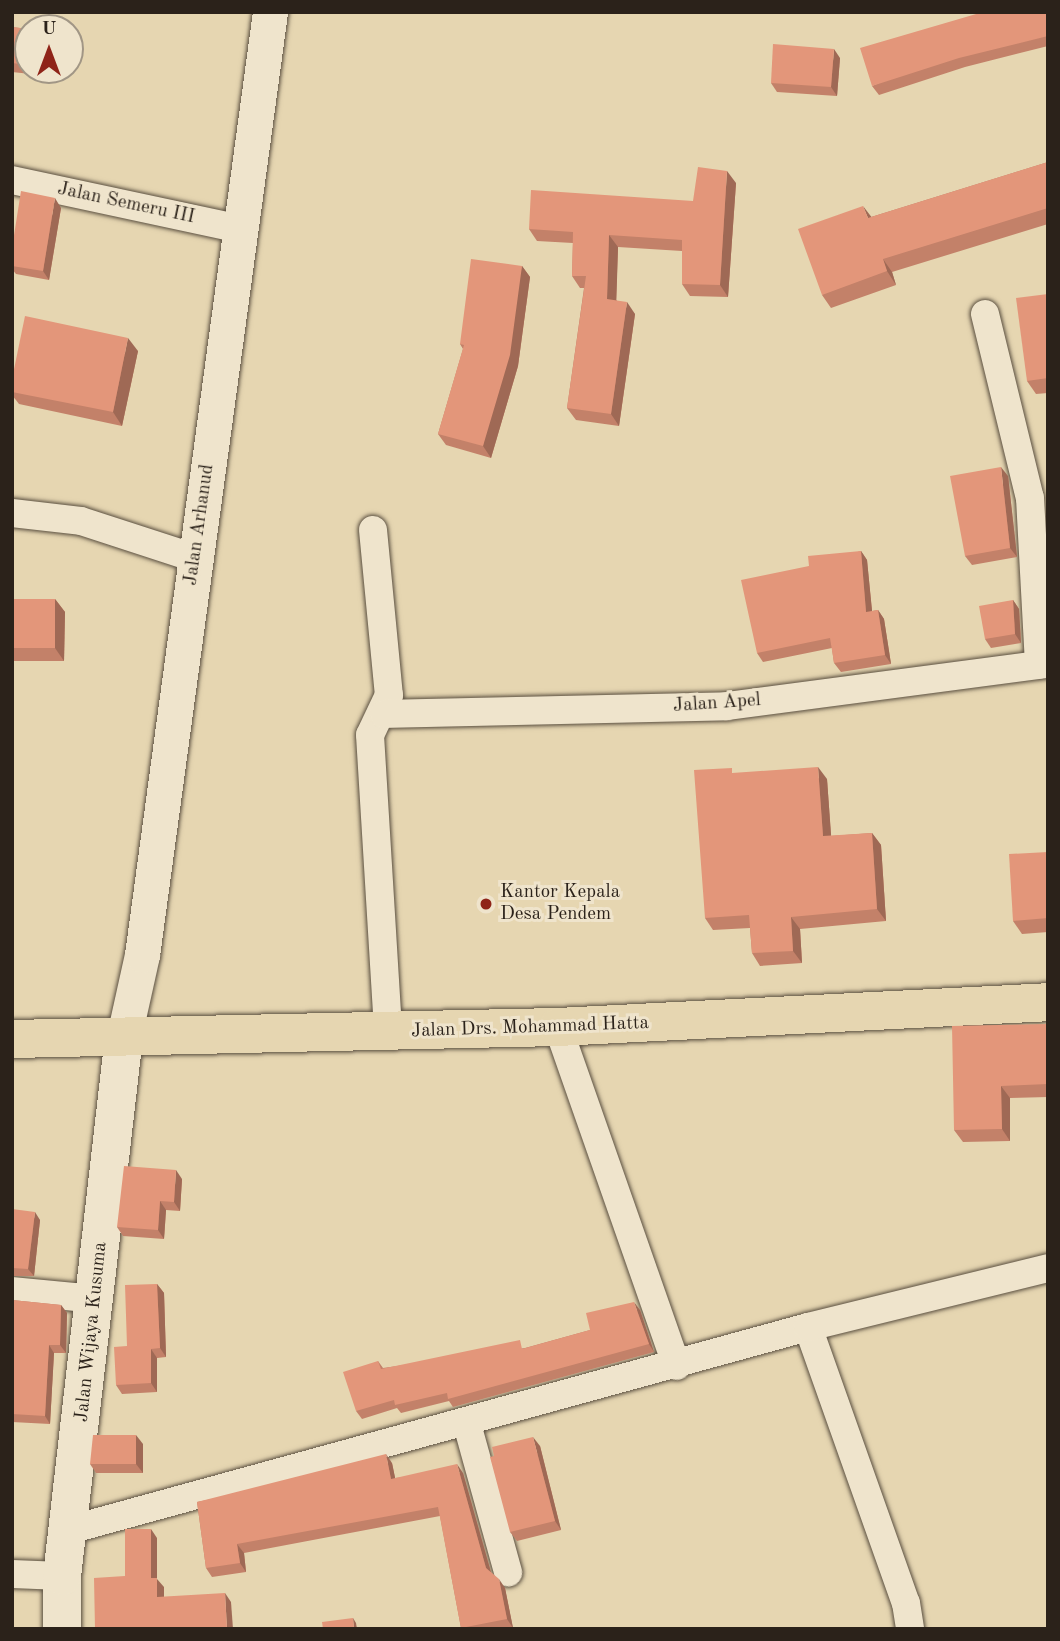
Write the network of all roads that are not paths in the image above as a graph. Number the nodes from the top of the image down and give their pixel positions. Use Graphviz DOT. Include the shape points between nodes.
graph roads {
  1 [pos="270,12"];
  2 [pos="12,180"];
  3 [pos="240,229"];
  4 [pos="985,314"];
  5 [pos="12,513"];
  6 [pos="373,530"];
  7 [pos="195,558"];
  8 [pos="1043,664"];
  9 [pos="384,714"];
  10 [pos="1048,1003"];
  11 [pos="558,1027"];
  12 [pos="388,1032"];
  13 [pos="124,1036"];
  14 [pos="12,1038"];
  15 [pos="1048,1268"];
  16 [pos="12,1291"];
  17 [pos="97,1299"];
  18 [pos="808,1327"];
  19 [pos="677,1366"];
  20 [pos="467,1424"];
  21 [pos="69,1530"];
  22 [pos="508,1572"];
  23 [pos="12,1574"];
  24 [pos="61,1576"];
  25 [pos="909,1620"];
  26 [pos="61,1629"];
  1 -- 3 [label="street, Jalan Arhanud"];
  2 -- 3 [label="street, Jalan Semeru III"];
  3 -- 7 [label="street, Jalan Arhanud"];
  4 -- 8 [label="street" via="1030,498"];
  5 -- 7 [label="street" via="81,521"];
  6 -- 9 [label="street" via="389,695"];
  7 -- 13 [label="street, Jalan Arhanud" via="142,955"];
  8 -- 9 [label="street, Jalan Apel" via="727,706"];
  9 -- 12 [label="street" via="370,735"];
  10 -- 11 [label="main road, Jalan Drs. Mohammad Hatta"];
  11 -- 12 [label="main road, Jalan Drs. Mohammad Hatta"];
  11 -- 19 [label="street"];
  12 -- 13 [label="main road, Jalan Drs. Mohammad Hatta"];
  13 -- 14 [label="main road, Jalan Drs. Mohammad Hatta"];
  13 -- 17 [label="main road, Jalan Wijaya Kusuma"];
  15 -- 18 [label="street"];
  16 -- 17 [label="street"];
  17 -- 21 [label="main road, Jalan Wijaya Kusuma"];
  18 -- 19 [label="street"];
  18 -- 25 [label="street"];
  19 -- 20 [label="street"];
  20 -- 21 [label="street" via="298,1465"];
  20 -- 22 [label="street"];
  21 -- 24 [label="main road, Jalan Wijaya Kusuma"];
  23 -- 24 [label="street"];
  24 -- 26 [label="main road, Jalan Wijaya Kusuma"];
}
